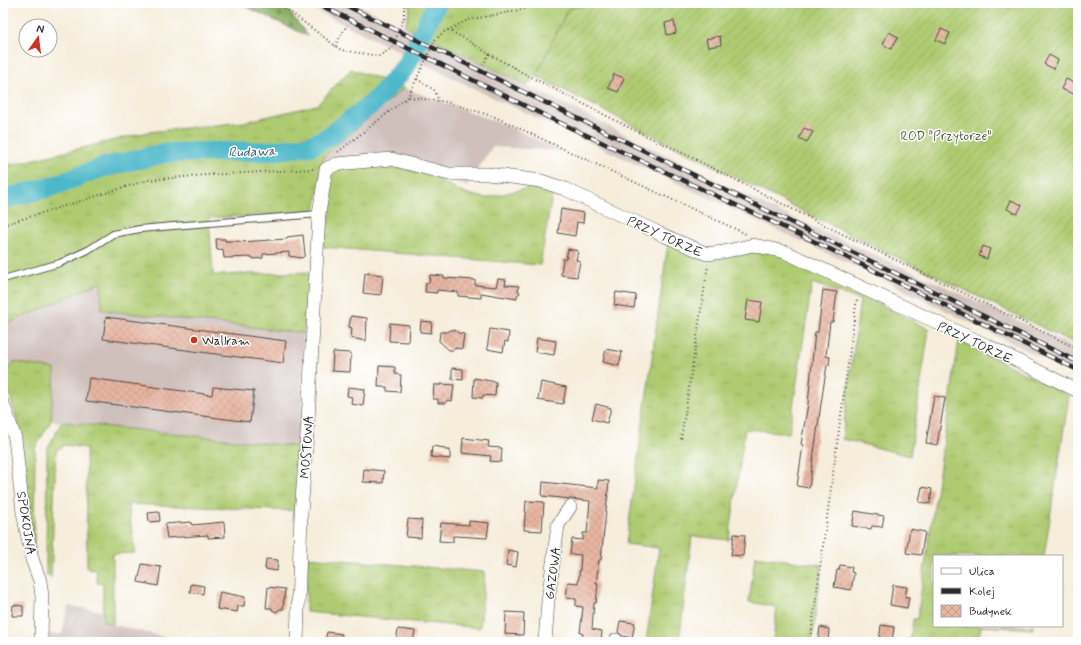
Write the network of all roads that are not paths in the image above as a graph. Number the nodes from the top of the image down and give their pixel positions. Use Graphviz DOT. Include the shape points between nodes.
graph roads {
  1 [pos="326,169"];
  2 [pos="319,214"];
  3 [pos="3,279"];
  4 [pos="1078,391"];
  5 [pos="3,404"];
  6 [pos="570,507"];
  7 [pos="41,642"];
  8 [pos="297,642"];
  9 [pos="545,642"];
  1 -- 2 [label="street, MOSTOWA"];
  1 -- 4 [label="street, PRZY TORZE" via="337,164 391,160 449,174 488,174 541,181 707,254 753,245 785,252 988,346"];
  2 -- 3 [label="lane" via="140,229 114,234 60,263"];
  2 -- 8 [label="street, MOSTOWA" via="301,513"];
  5 -- 7 [label="street, SPOKOJNA" via="15,438 23,512 32,559 40,581"];
  6 -- 9 [label="street, GAZOWA" via="558,526"];
}
